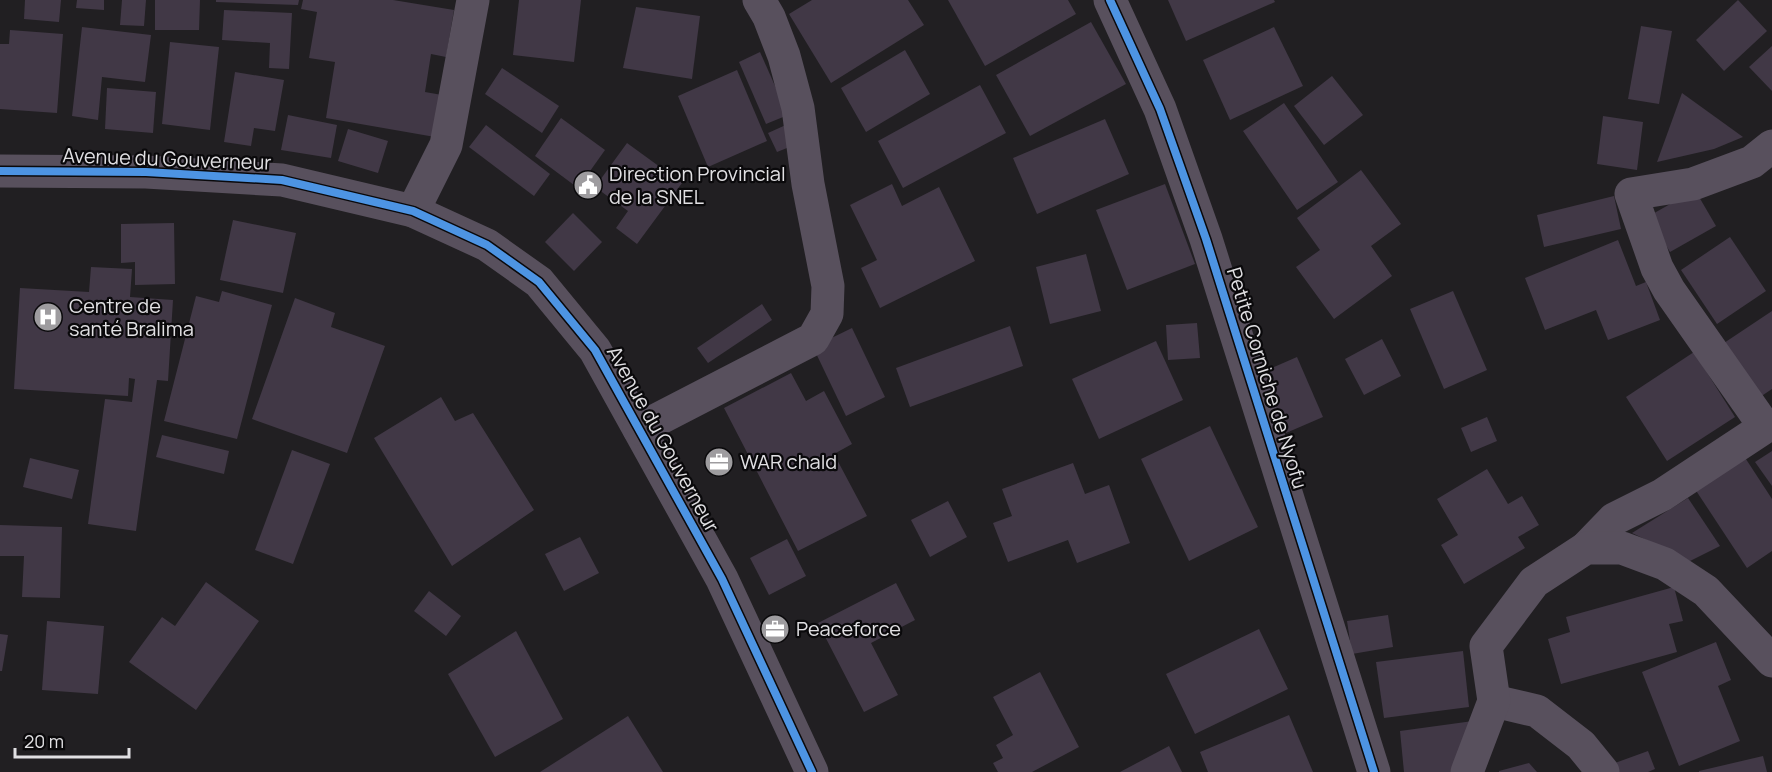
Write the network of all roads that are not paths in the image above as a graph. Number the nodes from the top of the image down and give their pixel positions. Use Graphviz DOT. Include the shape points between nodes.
graph roads {
  1 [pos="473,0"];
  2 [pos="759,0"];
  3 [pos="1110,0"];
  4 [pos="1772,146"];
  5 [pos="0,171"];
  6 [pos="413,211"];
  7 [pos="1768,425"];
  8 [pos="639,429"];
  9 [pos="1586,548"];
  10 [pos="1772,661"];
  11 [pos="1494,701"];
  12 [pos="812,772"];
  13 [pos="1374,772"];
  14 [pos="1467,772"];
  15 [pos="1603,772"];
  1 -- 6 [label="street" via="446,145"];
  2 -- 8 [label="street" via="784,56 798,108 828,286 827,314 813,339"];
  3 -- 13 [label="street, Petite Corniche de Nyofu" via="1160,109 1206,239"];
  4 -- 7 [label="street" via="1752,162 1693,184 1631,194 1657,268 1669,290"];
  5 -- 6 [label="street, Avenue du Gouverneur" via="146,172 282,180"];
  6 -- 8 [label="street, Avenue du Gouverneur" via="487,245 539,282 595,350"];
  7 -- 9 [label="street" via="1662,495 1614,519"];
  8 -- 12 [label="street, Avenue du Gouverneur" via="722,579"];
  9 -- 10 [label="street" via="1622,548 1665,564 1706,591"];
  9 -- 11 [label="street" via="1534,582 1486,646"];
  11 -- 14 [label="street"];
  11 -- 15 [label="street" via="1537,711 1581,745"];
}
